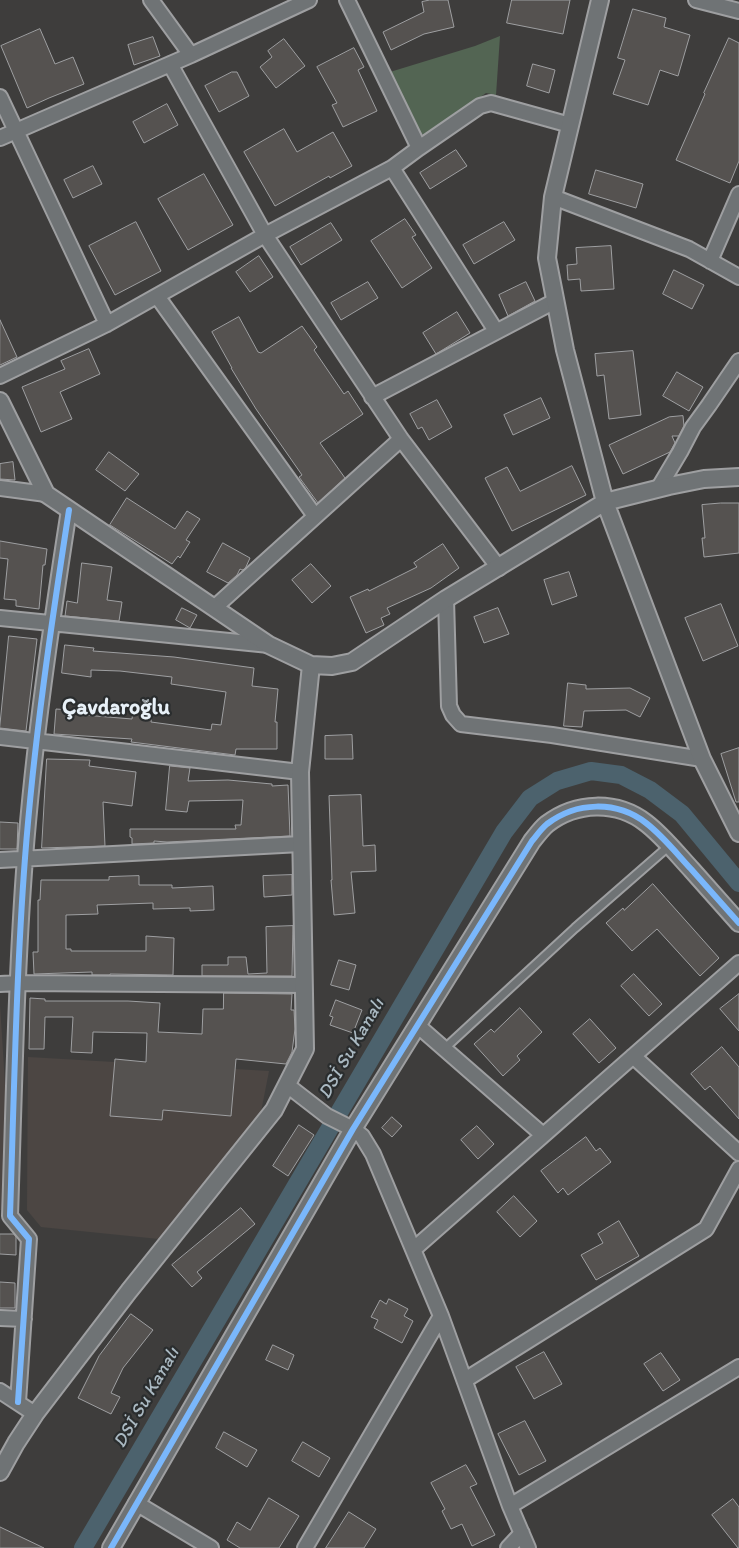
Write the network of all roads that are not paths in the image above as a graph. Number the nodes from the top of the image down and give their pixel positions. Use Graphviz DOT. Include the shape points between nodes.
graph roads {
  1 [pos="152,0"];
  2 [pos="309,0"];
  3 [pos="347,0"];
  4 [pos="600,0"];
  5 [pos="696,0"];
  6 [pos="739,11"];
  7 [pos="191,55"];
  8 [pos="170,64"];
  9 [pos="0,97"];
  10 [pos="570,125"];
  11 [pos="15,132"];
  12 [pos="0,138"];
  13 [pos="419,148"];
  14 [pos="392,168"];
  15 [pos="739,194"];
  16 [pos="553,197"];
  17 [pos="265,235"];
  18 [pos="710,261"];
  19 [pos="739,277"];
  20 [pos="157,296"];
  21 [pos="555,301"];
  22 [pos="107,324"];
  23 [pos="496,331"];
  24 [pos="739,361"];
  25 [pos="0,376"];
  26 [pos="372,396"];
  27 [pos="0,402"];
  28 [pos="401,439"];
  29 [pos="739,477"];
  30 [pos="0,488"];
  31 [pos="658,489"];
  32 [pos="46,494"];
  33 [pos="605,502"];
  34 [pos="69,510"];
  35 [pos="315,516"];
  36 [pos="499,568"];
  37 [pos="446,600"];
  38 [pos="214,608"];
  39 [pos="0,618"];
  40 [pos="52,624"];
  41 [pos="269,645"];
  42 [pos="311,665"];
  43 [pos="0,737"];
  44 [pos="36,740"];
  45 [pos="702,759"];
  46 [pos="300,772"];
  47 [pos="739,833"];
  48 [pos="301,844"];
  49 [pos="669,846"];
  50 [pos="25,859"];
  51 [pos="0,860"];
  52 [pos="739,923"];
  53 [pos="739,963"];
  54 [pos="19,983"];
  55 [pos="0,984"];
  56 [pos="304,986"];
  57 [pos="417,1025"];
  58 [pos="444,1049"];
  59 [pos="633,1056"];
  60 [pos="287,1085"];
  61 [pos="353,1128"];
  62 [pos="543,1135"];
  63 [pos="739,1153"];
  64 [pos="739,1169"];
  65 [pos="5,1216"];
  66 [pos="414,1250"];
  67 [pos="441,1316"];
  68 [pos="0,1318"];
  69 [pos="24,1319"];
  70 [pos="739,1367"];
  71 [pos="465,1380"];
  72 [pos="0,1391"];
  73 [pos="18,1402"];
  74 [pos="35,1414"];
  75 [pos="0,1472"];
  76 [pos="136,1504"];
  77 [pos="510,1506"];
  78 [pos="522,1533"];
  79 [pos="110,1548"];
  80 [pos="211,1548"];
  81 [pos="305,1548"];
  82 [pos="508,1548"];
  83 [pos="528,1548"];
  1 -- 7 [label="street"];
  2 -- 7 [label="street"];
  3 -- 13 [label="street"];
  4 -- 10 [label="street"];
  5 -- 6 [label="street"];
  7 -- 8 [label="street"];
  8 -- 11 [label="street"];
  8 -- 17 [label="street"];
  9 -- 11 [label="street"];
  10 -- 13 [label="street" via="491,103 480,106"];
  10 -- 16 [label="street"];
  11 -- 12 [label="street"];
  11 -- 22 [label="street"];
  13 -- 14 [label="street"];
  14 -- 17 [label="street"];
  14 -- 23 [label="street"];
  15 -- 18 [label="street"];
  16 -- 18 [label="street" via="689,249"];
  16 -- 21 [label="street" via="547,258"];
  17 -- 20 [label="street"];
  17 -- 26 [label="street"];
  18 -- 19 [label="street"];
  20 -- 22 [label="street"];
  20 -- 35 [label="street"];
  21 -- 23 [label="street"];
  21 -- 33 [label="street"];
  22 -- 25 [label="street"];
  23 -- 26 [label="street"];
  24 -- 31 [label="street" via="693,427"];
  26 -- 28 [label="street"];
  27 -- 32 [label="street"];
  28 -- 35 [label="street"];
  28 -- 36 [label="street"];
  29 -- 31 [label="street" via="704,479"];
  30 -- 32 [label="street"];
  31 -- 33 [label="street"];
  32 -- 34 [label="street"];
  33 -- 36 [label="street"];
  33 -- 45 [label="street"];
  34 -- 38 [label="street"];
  34 -- 40 [label="street"];
  35 -- 38 [label="street"];
  36 -- 37 [label="street"];
  37 -- 42 [label="street" via="352,662 332,666"];
  37 -- 45 [label="street" via="449,706 461,724"];
  38 -- 41 [label="street"];
  39 -- 40 [label="street"];
  40 -- 41 [label="street"];
  40 -- 44 [label="street"];
  41 -- 42 [label="street"];
  42 -- 46 [label="street"];
  43 -- 44 [label="street"];
  44 -- 46 [label="street"];
  44 -- 50 [label="street"];
  45 -- 47 [label="street"];
  46 -- 48 [label="street"];
  48 -- 50 [label="street"];
  48 -- 56 [label="street"];
  49 -- 52 [label="street"];
  49 -- 57 [label="street" via="646,823 626,812 603,806 564,813 546,825 532,841"];
  49 -- 58 [label="lane"];
  50 -- 51 [label="street"];
  50 -- 54 [label="street"];
  53 -- 59 [label="street"];
  54 -- 55 [label="street"];
  54 -- 56 [label="street"];
  54 -- 65 [label="street"];
  56 -- 60 [label="street" via="305,1049"];
  57 -- 58 [label="street"];
  57 -- 61 [label="street"];
  58 -- 62 [label="street"];
  59 -- 62 [label="street"];
  59 -- 63 [label="street"];
  60 -- 61 [label="street" via="327,1116"];
  60 -- 74 [label="street" via="274,1110"];
  61 -- 66 [label="street" via="373,1154"];
  61 -- 76 [label="street"];
  62 -- 66 [label="street"];
  64 -- 71 [label="street" via="706,1228"];
  65 -- 69 [label="street" via="29,1239"];
  66 -- 67 [label="street"];
  67 -- 71 [label="street"];
  67 -- 81 [label="street"];
  68 -- 69 [label="street"];
  69 -- 73 [label="street"];
  70 -- 77 [label="street"];
  71 -- 77 [label="street"];
  72 -- 73 [label="street"];
  73 -- 74 [label="street"];
  74 -- 75 [label="street"];
  76 -- 79 [label="street"];
  76 -- 80 [label="street"];
  77 -- 78 [label="street"];
  78 -- 82 [label="street"];
  78 -- 83 [label="street"];
}
